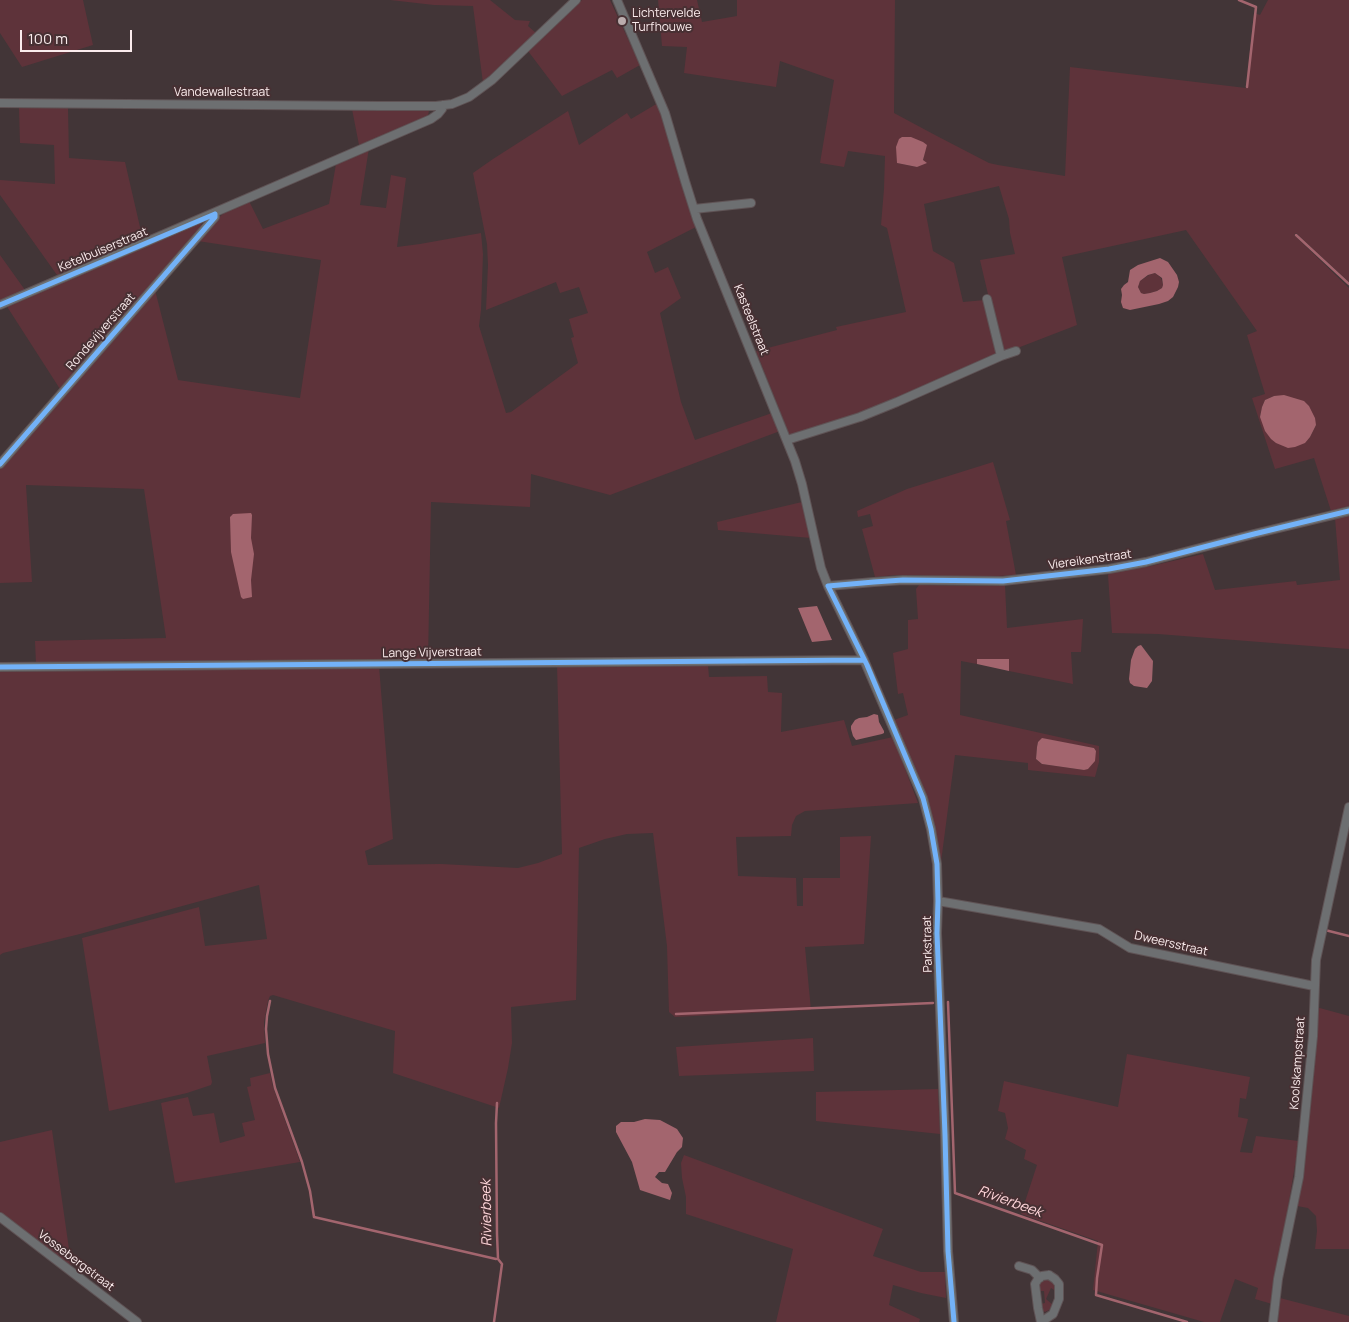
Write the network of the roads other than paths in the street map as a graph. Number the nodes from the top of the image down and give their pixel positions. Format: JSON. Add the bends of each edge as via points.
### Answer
{"nodes":[{"id":1,"x":576,"y":0,"type":"edge"},
{"id":2,"x":617,"y":0,"type":"edge"},
{"id":3,"x":0,"y":103,"type":"edge"},
{"id":4,"x":443,"y":105,"type":"junction"},
{"id":5,"x":751,"y":203,"type":"dead end"},
{"id":6,"x":694,"y":209,"type":"junction"},
{"id":7,"x":214,"y":214,"type":"junction"},
{"id":8,"x":987,"y":300,"type":"dead end"},
{"id":9,"x":0,"y":305,"type":"edge"},
{"id":10,"x":1016,"y":351,"type":"dead end"},
{"id":11,"x":1001,"y":356,"type":"junction"},
{"id":12,"x":787,"y":440,"type":"junction"},
{"id":13,"x":0,"y":464,"type":"edge"},
{"id":14,"x":1349,"y":511,"type":"edge"},
{"id":15,"x":828,"y":586,"type":"junction"},
{"id":16,"x":864,"y":660,"type":"junction"},
{"id":17,"x":0,"y":667,"type":"edge"},
{"id":18,"x":1349,"y":807,"type":"edge"},
{"id":19,"x":938,"y":901,"type":"junction"},
{"id":20,"x":1314,"y":986,"type":"junction"},
{"id":21,"x":0,"y":1217,"type":"edge"},
{"id":22,"x":1019,"y":1266,"type":"dead end"},
{"id":23,"x":1040,"y":1278,"type":"junction"},
{"id":24,"x":137,"y":1322,"type":"edge"},
{"id":25,"x":954,"y":1322,"type":"edge"},
{"id":26,"x":1041,"y":1322,"type":"edge"},
{"id":27,"x":1273,"y":1322,"type":"edge"}],
"edges":[{"from":1,"to":4,"type":"street","name":"Ketelbuiserstraat","via":[[492,80],[469,97]]},
{"from":2,"to":6,"type":"street","name":"Kasteelstraat","via":[[665,113]]},
{"from":3,"to":4,"type":"street","name":"Vandewallestraat"},
{"from":4,"to":7,"type":"street","name":"Ketelbuiserstraat","via":[[431,119]]},
{"from":5,"to":6,"type":"street"},
{"from":6,"to":12,"type":"street","name":"Kasteelstraat"},
{"from":7,"to":9,"type":"street","name":"Ketelbuiserstraat"},
{"from":7,"to":13,"type":"street","name":"Rondevijverstraat","via":[[215,217]]},
{"from":8,"to":11,"type":"street"},
{"from":10,"to":11,"type":"street"},
{"from":11,"to":12,"type":"street","via":[[860,417]]},
{"from":12,"to":15,"type":"street","name":"Kasteelstraat","via":[[802,484]]},
{"from":14,"to":15,"type":"street","name":"Viereikenstraat","via":[[1109,569],[1003,581],[903,580]]},
{"from":15,"to":16,"type":"street","name":"Parkstraat"},
{"from":16,"to":17,"type":"street","name":"Lange Vijverstraat"},
{"from":16,"to":19,"type":"street","name":"Parkstraat","via":[[923,798],[935,856]]},
{"from":18,"to":20,"type":"street","name":"Koolskampstraat","via":[[1316,960]]},
{"from":19,"to":20,"type":"street","name":"Dweersstraat","via":[[1099,929],[1130,948]]},
{"from":19,"to":25,"type":"street","name":"Parkstraat","via":[[948,1251]]},
{"from":20,"to":27,"type":"street","name":"Koolskampstraat","via":[[1313,1036],[1299,1177],[1278,1279]]},
{"from":21,"to":24,"type":"street","name":"Vossebergstraat"},
{"from":22,"to":23,"type":"street","via":[[1032,1270]]},
{"from":23,"to":26,"type":"street","via":[[1035,1284]]},
{"from":23,"to":26,"type":"street","via":[[1048,1275],[1055,1279],[1060,1292],[1052,1314]]}]}
